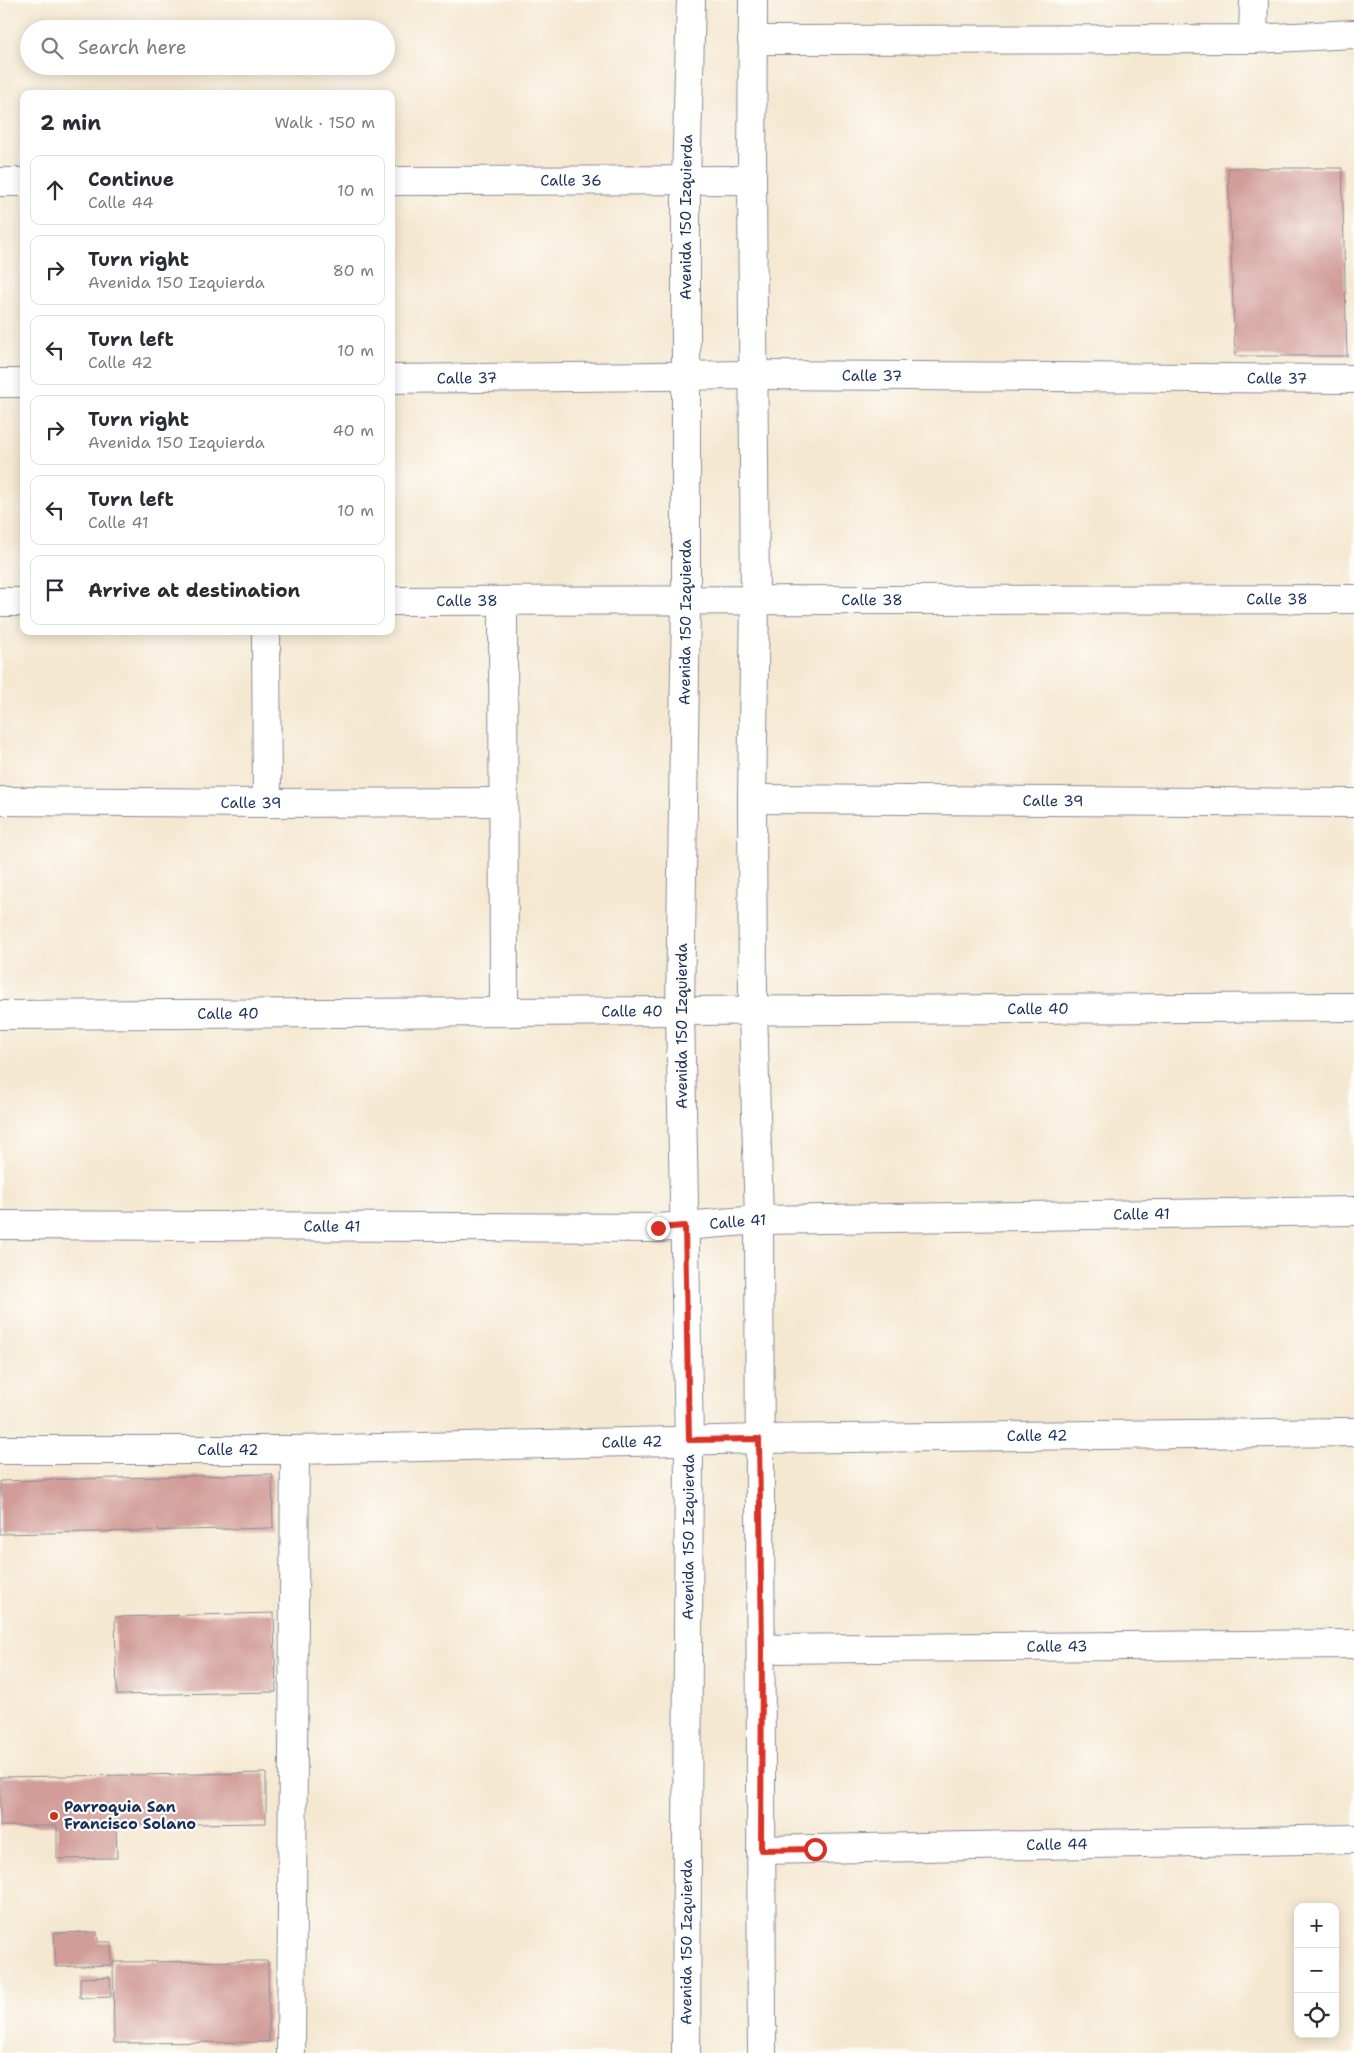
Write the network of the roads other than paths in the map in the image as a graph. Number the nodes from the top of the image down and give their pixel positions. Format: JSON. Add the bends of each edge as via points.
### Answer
{"nodes":[{"id":1,"x":691,"y":0,"type":"edge"},
{"id":2,"x":752,"y":0,"type":"edge"},
{"id":3,"x":1254,"y":0,"type":"edge"},
{"id":4,"x":1354,"y":34,"type":"edge"},
{"id":5,"x":1253,"y":39,"type":"junction"},
{"id":6,"x":752,"y":40,"type":"junction"},
{"id":7,"x":395,"y":180,"type":"edge"},
{"id":8,"x":686,"y":180,"type":"junction"},
{"id":9,"x":752,"y":180,"type":"junction"},
{"id":10,"x":0,"y":182,"type":"edge"},
{"id":11,"x":20,"y":182,"type":"edge"},
{"id":12,"x":752,"y":376,"type":"junction"},
{"id":13,"x":685,"y":377,"type":"junction"},
{"id":14,"x":395,"y":379,"type":"edge"},
{"id":15,"x":1354,"y":379,"type":"edge"},
{"id":16,"x":0,"y":383,"type":"edge"},
{"id":17,"x":20,"y":383,"type":"edge"},
{"id":18,"x":1354,"y":599,"type":"edge"},
{"id":19,"x":755,"y":600,"type":"junction"},
{"id":20,"x":395,"y":601,"type":"edge"},
{"id":21,"x":503,"y":601,"type":"junction"},
{"id":22,"x":686,"y":601,"type":"junction"},
{"id":23,"x":0,"y":602,"type":"edge"},
{"id":24,"x":20,"y":602,"type":"edge"},
{"id":25,"x":266,"y":635,"type":"edge"},
{"id":26,"x":752,"y":799,"type":"junction"},
{"id":27,"x":0,"y":800,"type":"edge"},
{"id":28,"x":503,"y":802,"type":"junction"},
{"id":29,"x":267,"y":803,"type":"junction"},
{"id":30,"x":1354,"y":803,"type":"edge"},
{"id":31,"x":1354,"y":1007,"type":"edge"},
{"id":32,"x":753,"y":1010,"type":"junction"},
{"id":33,"x":504,"y":1011,"type":"junction"},
{"id":34,"x":680,"y":1011,"type":"junction"},
{"id":35,"x":0,"y":1015,"type":"edge"},
{"id":36,"x":1354,"y":1211,"type":"edge"},
{"id":37,"x":759,"y":1220,"type":"junction"},
{"id":38,"x":0,"y":1225,"type":"edge"},
{"id":39,"x":685,"y":1226,"type":"junction"},
{"id":40,"x":1354,"y":1432,"type":"edge"},
{"id":41,"x":759,"y":1439,"type":"junction"},
{"id":42,"x":689,"y":1440,"type":"junction"},
{"id":43,"x":0,"y":1450,"type":"edge"},
{"id":44,"x":295,"y":1450,"type":"junction"},
{"id":45,"x":1354,"y":1644,"type":"edge"},
{"id":46,"x":762,"y":1649,"type":"junction"},
{"id":47,"x":1354,"y":1839,"type":"edge"},
{"id":48,"x":761,"y":1850,"type":"junction"},
{"id":49,"x":291,"y":2053,"type":"edge"},
{"id":50,"x":686,"y":2053,"type":"edge"},
{"id":51,"x":762,"y":2053,"type":"edge"}],
"edges":[{"from":1,"to":8,"type":"street","name":"Avenida 150 Izquierda"},
{"from":2,"to":6,"type":"street"},
{"from":3,"to":5,"type":"street"},
{"from":4,"to":5,"type":"street"},
{"from":5,"to":6,"type":"street"},
{"from":6,"to":9,"type":"street"},
{"from":7,"to":8,"type":"street","name":"Calle 36"},
{"from":8,"to":9,"type":"street","name":"Calle 36"},
{"from":8,"to":13,"type":"street","name":"Avenida 150 Izquierda"},
{"from":9,"to":12,"type":"street"},
{"from":10,"to":11,"type":"street"},
{"from":12,"to":13,"type":"street","name":"Calle 37"},
{"from":12,"to":15,"type":"street","name":"Calle 37"},
{"from":12,"to":19,"type":"street"},
{"from":13,"to":14,"type":"street","name":"Calle 37"},
{"from":13,"to":22,"type":"street","name":"Avenida 150 Izquierda"},
{"from":16,"to":17,"type":"street"},
{"from":18,"to":19,"type":"street","name":"Calle 38"},
{"from":19,"to":22,"type":"street","name":"Calle 38"},
{"from":19,"to":26,"type":"street"},
{"from":20,"to":21,"type":"street","name":"Calle 38"},
{"from":21,"to":22,"type":"street","name":"Calle 38"},
{"from":21,"to":28,"type":"street"},
{"from":22,"to":34,"type":"street","name":"Avenida 150 Izquierda"},
{"from":23,"to":24,"type":"street"},
{"from":25,"to":29,"type":"street"},
{"from":26,"to":30,"type":"street","name":"Calle 39"},
{"from":26,"to":32,"type":"street"},
{"from":27,"to":29,"type":"street","name":"Calle 39"},
{"from":28,"to":29,"type":"street","name":"Calle 39"},
{"from":28,"to":33,"type":"street"},
{"from":31,"to":32,"type":"street","name":"Calle 40"},
{"from":32,"to":34,"type":"street","name":"Calle 40"},
{"from":32,"to":37,"type":"street"},
{"from":33,"to":34,"type":"street","name":"Calle 40"},
{"from":33,"to":35,"type":"street","name":"Calle 40"},
{"from":34,"to":39,"type":"street","name":"Avenida 150 Izquierda"},
{"from":36,"to":37,"type":"street","name":"Calle 41"},
{"from":37,"to":39,"type":"street","name":"Calle 41"},
{"from":37,"to":41,"type":"street"},
{"from":38,"to":39,"type":"street","name":"Calle 41"},
{"from":39,"to":42,"type":"street","name":"Avenida 150 Izquierda"},
{"from":40,"to":41,"type":"street","name":"Calle 42"},
{"from":41,"to":42,"type":"street","name":"Calle 42"},
{"from":41,"to":46,"type":"street"},
{"from":42,"to":44,"type":"street","name":"Calle 42"},
{"from":42,"to":50,"type":"street","name":"Avenida 150 Izquierda"},
{"from":43,"to":44,"type":"street","name":"Calle 42"},
{"from":44,"to":49,"type":"street"},
{"from":45,"to":46,"type":"street","name":"Calle 43"},
{"from":46,"to":48,"type":"street"},
{"from":47,"to":48,"type":"street","name":"Calle 44"},
{"from":48,"to":51,"type":"street"}]}
